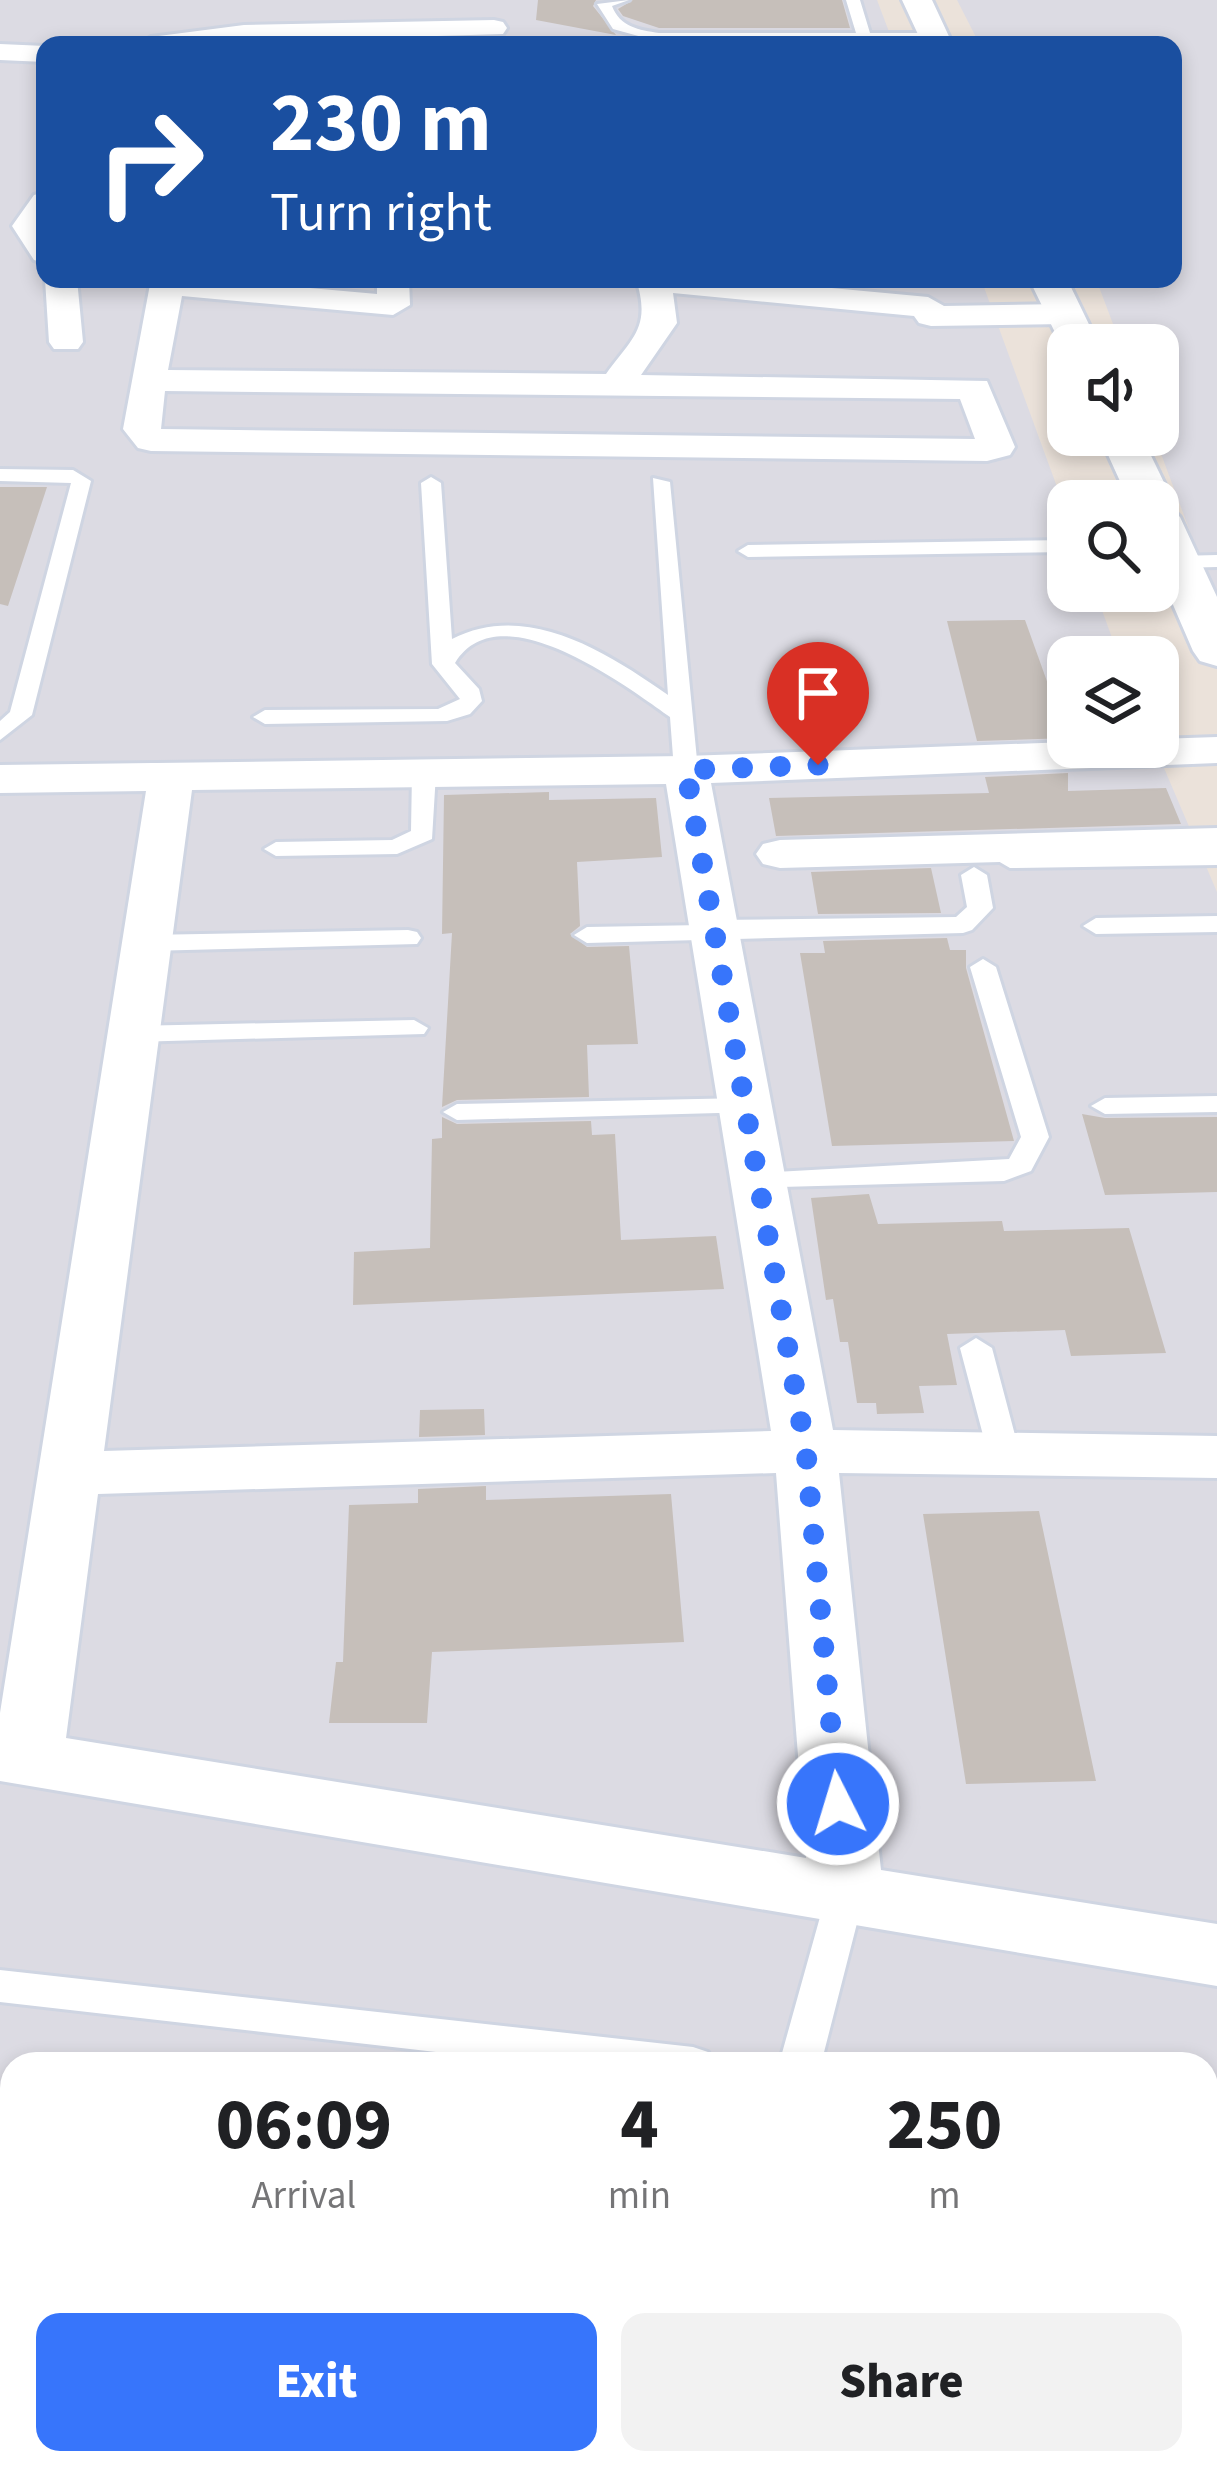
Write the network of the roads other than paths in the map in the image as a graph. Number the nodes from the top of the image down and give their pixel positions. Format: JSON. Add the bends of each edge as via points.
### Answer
{"nodes":[{"id":1,"x":622,"y":0,"type":"edge"},
{"id":2,"x":853,"y":0,"type":"edge"},
{"id":3,"x":917,"y":0,"type":"edge"},
{"id":4,"x":494,"y":28,"type":"dead end"},
{"id":5,"x":210,"y":36,"type":"edge"},
{"id":6,"x":642,"y":36,"type":"edge"},
{"id":7,"x":864,"y":36,"type":"edge"},
{"id":8,"x":935,"y":36,"type":"edge"},
{"id":9,"x":0,"y":52,"type":"edge"},
{"id":10,"x":36,"y":54,"type":"edge"},
{"id":11,"x":62,"y":288,"type":"edge"},
{"id":12,"x":166,"y":288,"type":"edge"},
{"id":13,"x":303,"y":288,"type":"edge"},
{"id":14,"x":655,"y":288,"type":"edge"},
{"id":15,"x":768,"y":288,"type":"edge"},
{"id":16,"x":393,"y":292,"type":"edge"},
{"id":17,"x":927,"y":299,"type":"edge"},
{"id":18,"x":1061,"y":307,"type":"edge"},
{"id":19,"x":66,"y":342,"type":"dead end"},
{"id":20,"x":150,"y":365,"type":"junction"},
{"id":21,"x":376,"y":382,"type":"junction"},
{"id":22,"x":614,"y":388,"type":"junction"},
{"id":23,"x":974,"y":389,"type":"junction"},
{"id":24,"x":0,"y":475,"type":"edge"},
{"id":25,"x":660,"y":482,"type":"dead end"},
{"id":26,"x":431,"y":483,"type":"dead end"},
{"id":27,"x":1047,"y":546,"type":"edge"},
{"id":28,"x":748,"y":551,"type":"dead end"},
{"id":29,"x":1184,"y":558,"type":"edge"},
{"id":30,"x":1217,"y":651,"type":"edge"},
{"id":31,"x":443,"y":664,"type":"junction"},
{"id":32,"x":265,"y":717,"type":"dead end"},
{"id":33,"x":0,"y":733,"type":"edge"},
{"id":34,"x":683,"y":742,"type":"junction"},
{"id":35,"x":1217,"y":750,"type":"edge"},
{"id":36,"x":424,"y":773,"type":"junction"},
{"id":37,"x":171,"y":776,"type":"junction"},
{"id":38,"x":0,"y":778,"type":"edge"},
{"id":39,"x":1217,"y":842,"type":"edge"},
{"id":40,"x":276,"y":849,"type":"dead end"},
{"id":41,"x":780,"y":854,"type":"dead end"},
{"id":42,"x":1217,"y":858,"type":"edge"},
{"id":43,"x":1010,"y":862,"type":"dead end"},
{"id":44,"x":974,"y":875,"type":"dead end"},
{"id":45,"x":1217,"y":924,"type":"edge"},
{"id":46,"x":1096,"y":926,"type":"dead end"},
{"id":47,"x":714,"y":930,"type":"junction"},
{"id":48,"x":587,"y":935,"type":"dead end"},
{"id":49,"x":408,"y":938,"type":"dead end"},
{"id":50,"x":147,"y":943,"type":"junction"},
{"id":51,"x":983,"y":967,"type":"dead end"},
{"id":52,"x":413,"y":1028,"type":"dead end"},
{"id":53,"x":133,"y":1034,"type":"junction"},
{"id":54,"x":1217,"y":1104,"type":"edge"},
{"id":55,"x":745,"y":1106,"type":"junction"},
{"id":56,"x":1105,"y":1106,"type":"dead end"},
{"id":57,"x":457,"y":1112,"type":"dead end"},
{"id":58,"x":758,"y":1182,"type":"junction"},
{"id":59,"x":976,"y":1348,"type":"dead end"},
{"id":60,"x":806,"y":1451,"type":"junction"},
{"id":61,"x":1004,"y":1454,"type":"junction"},
{"id":62,"x":1217,"y":1457,"type":"edge"},
{"id":63,"x":69,"y":1473,"type":"junction"},
{"id":64,"x":14,"y":1756,"type":"edge"},
{"id":65,"x":846,"y":1892,"type":"junction"},
{"id":66,"x":1217,"y":1955,"type":"edge"},
{"id":67,"x":0,"y":1985,"type":"edge"},
{"id":68,"x":588,"y":2052,"type":"edge"},
{"id":69,"x":803,"y":2052,"type":"edge"}],
"edges":[{"from":1,"to":6,"type":"lane","via":[[604,4],[608,20]]},
{"from":2,"to":7,"type":"lane"},
{"from":3,"to":8,"type":"street"},
{"from":4,"to":5,"type":"street"},
{"from":9,"to":10,"type":"street"},
{"from":11,"to":19,"type":"street"},
{"from":12,"to":20,"type":"street"},
{"from":13,"to":16,"type":"street"},
{"from":14,"to":22,"type":"street","via":[[660,323]]},
{"from":15,"to":17,"type":"street"},
{"from":16,"to":21,"type":"street","via":[[413,340]]},
{"from":17,"to":18,"type":"street"},
{"from":17,"to":23,"type":"street"},
{"from":20,"to":21,"type":"street"},
{"from":20,"to":23,"type":"street","via":[[141,429],[165,442],[992,450]]},
{"from":21,"to":22,"type":"street"},
{"from":22,"to":23,"type":"street"},
{"from":24,"to":33,"type":"lane","via":[[81,481],[21,715]]},
{"from":25,"to":34,"type":"lane"},
{"from":26,"to":31,"type":"lane"},
{"from":27,"to":28,"type":"lane"},
{"from":29,"to":30,"type":"street"},
{"from":31,"to":32,"type":"lane","via":[[471,694],[462,710]]},
{"from":31,"to":34,"type":"lane","via":[[470,638],[554,637],[580,646]]},
{"from":34,"to":35,"type":"street"},
{"from":34,"to":36,"type":"street"},
{"from":34,"to":47,"type":"street"},
{"from":36,"to":37,"type":"street"},
{"from":36,"to":40,"type":"lane","via":[[423,834],[410,842]]},
{"from":37,"to":38,"type":"street"},
{"from":37,"to":50,"type":"street"},
{"from":39,"to":41,"type":"street"},
{"from":42,"to":43,"type":"lane"},
{"from":44,"to":47,"type":"lane","via":[[980,908],[963,925]]},
{"from":45,"to":46,"type":"lane"},
{"from":47,"to":48,"type":"lane"},
{"from":47,"to":55,"type":"street"},
{"from":49,"to":50,"type":"lane"},
{"from":50,"to":53,"type":"street"},
{"from":51,"to":58,"type":"lane","via":[[1035,1137],[1022,1165]]},
{"from":52,"to":53,"type":"lane"},
{"from":53,"to":63,"type":"street"},
{"from":54,"to":56,"type":"lane"},
{"from":55,"to":57,"type":"lane"},
{"from":55,"to":58,"type":"street"},
{"from":58,"to":60,"type":"street"},
{"from":59,"to":61,"type":"lane"},
{"from":60,"to":61,"type":"street"},
{"from":60,"to":63,"type":"street"},
{"from":60,"to":65,"type":"street"},
{"from":61,"to":62,"type":"street"},
{"from":63,"to":64,"type":"street"},
{"from":64,"to":65,"type":"street"},
{"from":65,"to":66,"type":"street"},
{"from":65,"to":69,"type":"lane"},
{"from":67,"to":68,"type":"lane"}]}
